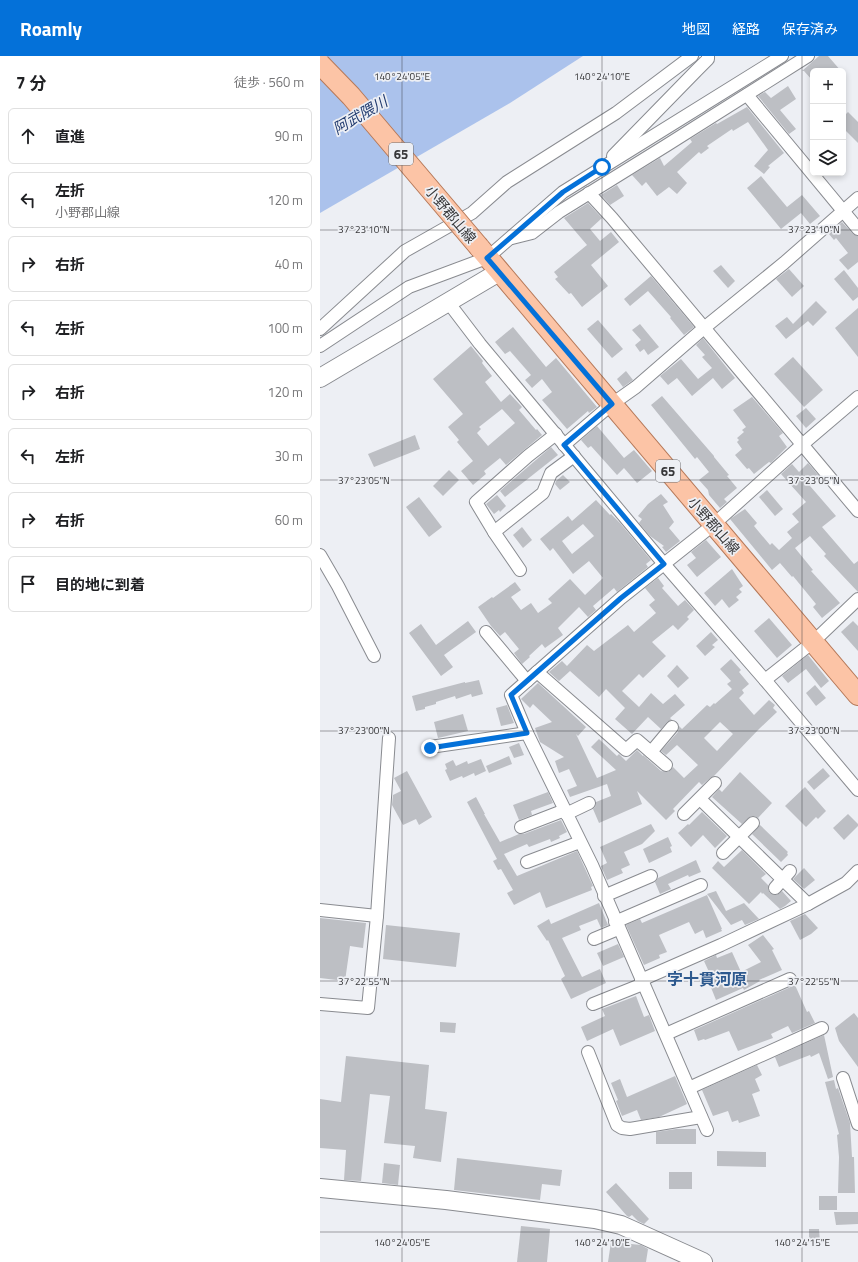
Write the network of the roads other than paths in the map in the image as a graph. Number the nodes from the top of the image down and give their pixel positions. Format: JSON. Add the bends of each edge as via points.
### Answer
{"nodes":[{"id":1,"x":692,"y":56,"type":"edge"},
{"id":2,"x":708,"y":56,"type":"edge"},
{"id":3,"x":782,"y":56,"type":"edge"},
{"id":4,"x":808,"y":56,"type":"edge"},
{"id":5,"x":320,"y":64,"type":"edge"},
{"id":6,"x":747,"y":95,"type":"junction"},
{"id":7,"x":602,"y":167,"type":"junction"},
{"id":8,"x":589,"y":193,"type":"junction"},
{"id":9,"x":858,"y":198,"type":"edge"},
{"id":10,"x":843,"y":211,"type":"junction"},
{"id":11,"x":858,"y":229,"type":"edge"},
{"id":12,"x":508,"y":238,"type":"junction"},
{"id":13,"x":488,"y":259,"type":"junction"},
{"id":14,"x":448,"y":302,"type":"junction"},
{"id":15,"x":704,"y":328,"type":"junction"},
{"id":16,"x":320,"y":329,"type":"edge"},
{"id":17,"x":320,"y":346,"type":"edge"},
{"id":18,"x":320,"y":378,"type":"edge"},
{"id":19,"x":858,"y":397,"type":"edge"},
{"id":20,"x":612,"y":404,"type":"junction"},
{"id":21,"x":556,"y":434,"type":"junction"},
{"id":22,"x":803,"y":444,"type":"junction"},
{"id":23,"x":564,"y":445,"type":"junction"},
{"id":24,"x":574,"y":456,"type":"junction"},
{"id":25,"x":858,"y":511,"type":"edge"},
{"id":26,"x":713,"y":525,"type":"junction"},
{"id":27,"x":494,"y":532,"type":"junction"},
{"id":28,"x":320,"y":555,"type":"edge"},
{"id":29,"x":664,"y":564,"type":"junction"},
{"id":30,"x":520,"y":570,"type":"dead end"},
{"id":31,"x":858,"y":599,"type":"edge"},
{"id":32,"x":486,"y":632,"type":"dead end"},
{"id":33,"x":813,"y":642,"type":"junction"},
{"id":34,"x":374,"y":656,"type":"dead end"},
{"id":35,"x":537,"y":672,"type":"junction"},
{"id":36,"x":765,"y":680,"type":"junction"},
{"id":37,"x":527,"y":681,"type":"junction"},
{"id":38,"x":858,"y":695,"type":"edge"},
{"id":39,"x":672,"y":727,"type":"dead end"},
{"id":40,"x":527,"y":733,"type":"junction"},
{"id":41,"x":390,"y":738,"type":"dead end"},
{"id":42,"x":430,"y":748,"type":"dead end"},
{"id":43,"x":651,"y":752,"type":"junction"},
{"id":44,"x":666,"y":765,"type":"dead end"},
{"id":45,"x":715,"y":783,"type":"dead end"},
{"id":46,"x":858,"y":790,"type":"edge"},
{"id":47,"x":700,"y":799,"type":"junction"},
{"id":48,"x":589,"y":803,"type":"dead end"},
{"id":49,"x":565,"y":812,"type":"junction"},
{"id":50,"x":684,"y":814,"type":"dead end"},
{"id":51,"x":753,"y":823,"type":"dead end"},
{"id":52,"x":521,"y":827,"type":"dead end"},
{"id":53,"x":739,"y":836,"type":"junction"},
{"id":54,"x":580,"y":842,"type":"junction"},
{"id":55,"x":723,"y":853,"type":"dead end"},
{"id":56,"x":527,"y":862,"type":"dead end"},
{"id":57,"x":858,"y":871,"type":"edge"},
{"id":58,"x":787,"y":875,"type":"junction"},
{"id":59,"x":651,"y":876,"type":"dead end"},
{"id":60,"x":701,"y":885,"type":"dead end"},
{"id":61,"x":775,"y":888,"type":"dead end"},
{"id":62,"x":604,"y":896,"type":"junction"},
{"id":63,"x":808,"y":904,"type":"junction"},
{"id":64,"x":320,"y":910,"type":"edge"},
{"id":65,"x":377,"y":916,"type":"junction"},
{"id":66,"x":617,"y":925,"type":"junction"},
{"id":67,"x":594,"y":939,"type":"dead end"},
{"id":68,"x":790,"y":979,"type":"dead end"},
{"id":69,"x":642,"y":982,"type":"junction"},
{"id":70,"x":320,"y":1004,"type":"edge"},
{"id":71,"x":593,"y":1004,"type":"dead end"},
{"id":72,"x":822,"y":1028,"type":"dead end"},
{"id":73,"x":666,"y":1034,"type":"junction"},
{"id":74,"x":588,"y":1052,"type":"dead end"},
{"id":75,"x":843,"y":1078,"type":"dead end"},
{"id":76,"x":689,"y":1088,"type":"junction"},
{"id":77,"x":701,"y":1117,"type":"junction"},
{"id":78,"x":858,"y":1124,"type":"edge"},
{"id":79,"x":707,"y":1130,"type":"dead end"},
{"id":80,"x":320,"y":1188,"type":"edge"},
{"id":81,"x":702,"y":1262,"type":"edge"}],
"edges":[{"from":1,"to":16,"type":"street","via":[[616,113],[507,182],[472,213],[405,251]]},
{"from":2,"to":7,"type":"street","via":[[708,59]]},
{"from":3,"to":7,"type":"street"},
{"from":4,"to":6,"type":"street"},
{"from":5,"to":13,"type":"main road","name":"小野郡山線","number":"65","bridge":true,"via":[[352,96]]},
{"from":6,"to":8,"type":"street"},
{"from":6,"to":10,"type":"street"},
{"from":7,"to":12,"type":"street","via":[[563,192]]},
{"from":8,"to":12,"type":"street","via":[[532,233]]},
{"from":8,"to":15,"type":"street"},
{"from":9,"to":10,"type":"street"},
{"from":10,"to":11,"type":"street"},
{"from":10,"to":15,"type":"street"},
{"from":12,"to":13,"type":"street"},
{"from":13,"to":14,"type":"street"},
{"from":13,"to":17,"type":"street","via":[[409,287]]},
{"from":13,"to":20,"type":"main road","name":"小野郡山線","number":"65"},
{"from":14,"to":18,"type":"street"},
{"from":14,"to":21,"type":"street"},
{"from":15,"to":20,"type":"street","via":[[636,387]]},
{"from":15,"to":22,"type":"street"},
{"from":19,"to":22,"type":"street"},
{"from":20,"to":23,"type":"street"},
{"from":20,"to":26,"type":"main road","name":"小野郡山線","number":"65"},
{"from":21,"to":23,"type":"street"},
{"from":21,"to":27,"type":"street","via":[[476,502]]},
{"from":22,"to":25,"type":"street"},
{"from":22,"to":26,"type":"street"},
{"from":23,"to":24,"type":"street"},
{"from":24,"to":27,"type":"street","via":[[551,473],[543,493]]},
{"from":24,"to":29,"type":"street"},
{"from":26,"to":29,"type":"street"},
{"from":26,"to":33,"type":"main road","name":"小野郡山線","number":"65"},
{"from":27,"to":30,"type":"street"},
{"from":28,"to":34,"type":"street"},
{"from":29,"to":35,"type":"street"},
{"from":29,"to":36,"type":"street"},
{"from":31,"to":33,"type":"street"},
{"from":32,"to":37,"type":"street"},
{"from":33,"to":36,"type":"street"},
{"from":33,"to":38,"type":"main road","name":"小野郡山線","number":"65"},
{"from":35,"to":37,"type":"street"},
{"from":35,"to":43,"type":"street","via":[[626,750],[638,740]]},
{"from":36,"to":46,"type":"street"},
{"from":37,"to":40,"type":"street","via":[[511,695]]},
{"from":39,"to":43,"type":"street"},
{"from":40,"to":42,"type":"street"},
{"from":40,"to":49,"type":"street"},
{"from":41,"to":65,"type":"street"},
{"from":43,"to":44,"type":"street"},
{"from":45,"to":47,"type":"street"},
{"from":47,"to":50,"type":"street"},
{"from":47,"to":53,"type":"street"},
{"from":48,"to":49,"type":"street"},
{"from":49,"to":52,"type":"street"},
{"from":49,"to":54,"type":"street"},
{"from":51,"to":53,"type":"street"},
{"from":53,"to":55,"type":"street"},
{"from":53,"to":58,"type":"street"},
{"from":54,"to":56,"type":"street"},
{"from":54,"to":62,"type":"street"},
{"from":57,"to":63,"type":"street","via":[[846,883]]},
{"from":58,"to":61,"type":"street"},
{"from":58,"to":63,"type":"street"},
{"from":59,"to":62,"type":"street"},
{"from":60,"to":66,"type":"street"},
{"from":62,"to":66,"type":"street"},
{"from":63,"to":69,"type":"street"},
{"from":64,"to":65,"type":"street"},
{"from":65,"to":70,"type":"street","via":[[368,1008]]},
{"from":66,"to":67,"type":"street"},
{"from":66,"to":69,"type":"street"},
{"from":68,"to":73,"type":"street"},
{"from":69,"to":71,"type":"street"},
{"from":69,"to":73,"type":"street"},
{"from":72,"to":76,"type":"street"},
{"from":73,"to":76,"type":"street"},
{"from":74,"to":77,"type":"street","via":[[618,1125],[622,1128],[630,1129]]},
{"from":75,"to":78,"type":"street"},
{"from":76,"to":77,"type":"street"},
{"from":77,"to":79,"type":"street"},
{"from":80,"to":81,"type":"street","via":[[446,1200],[595,1219],[621,1225]]}]}
